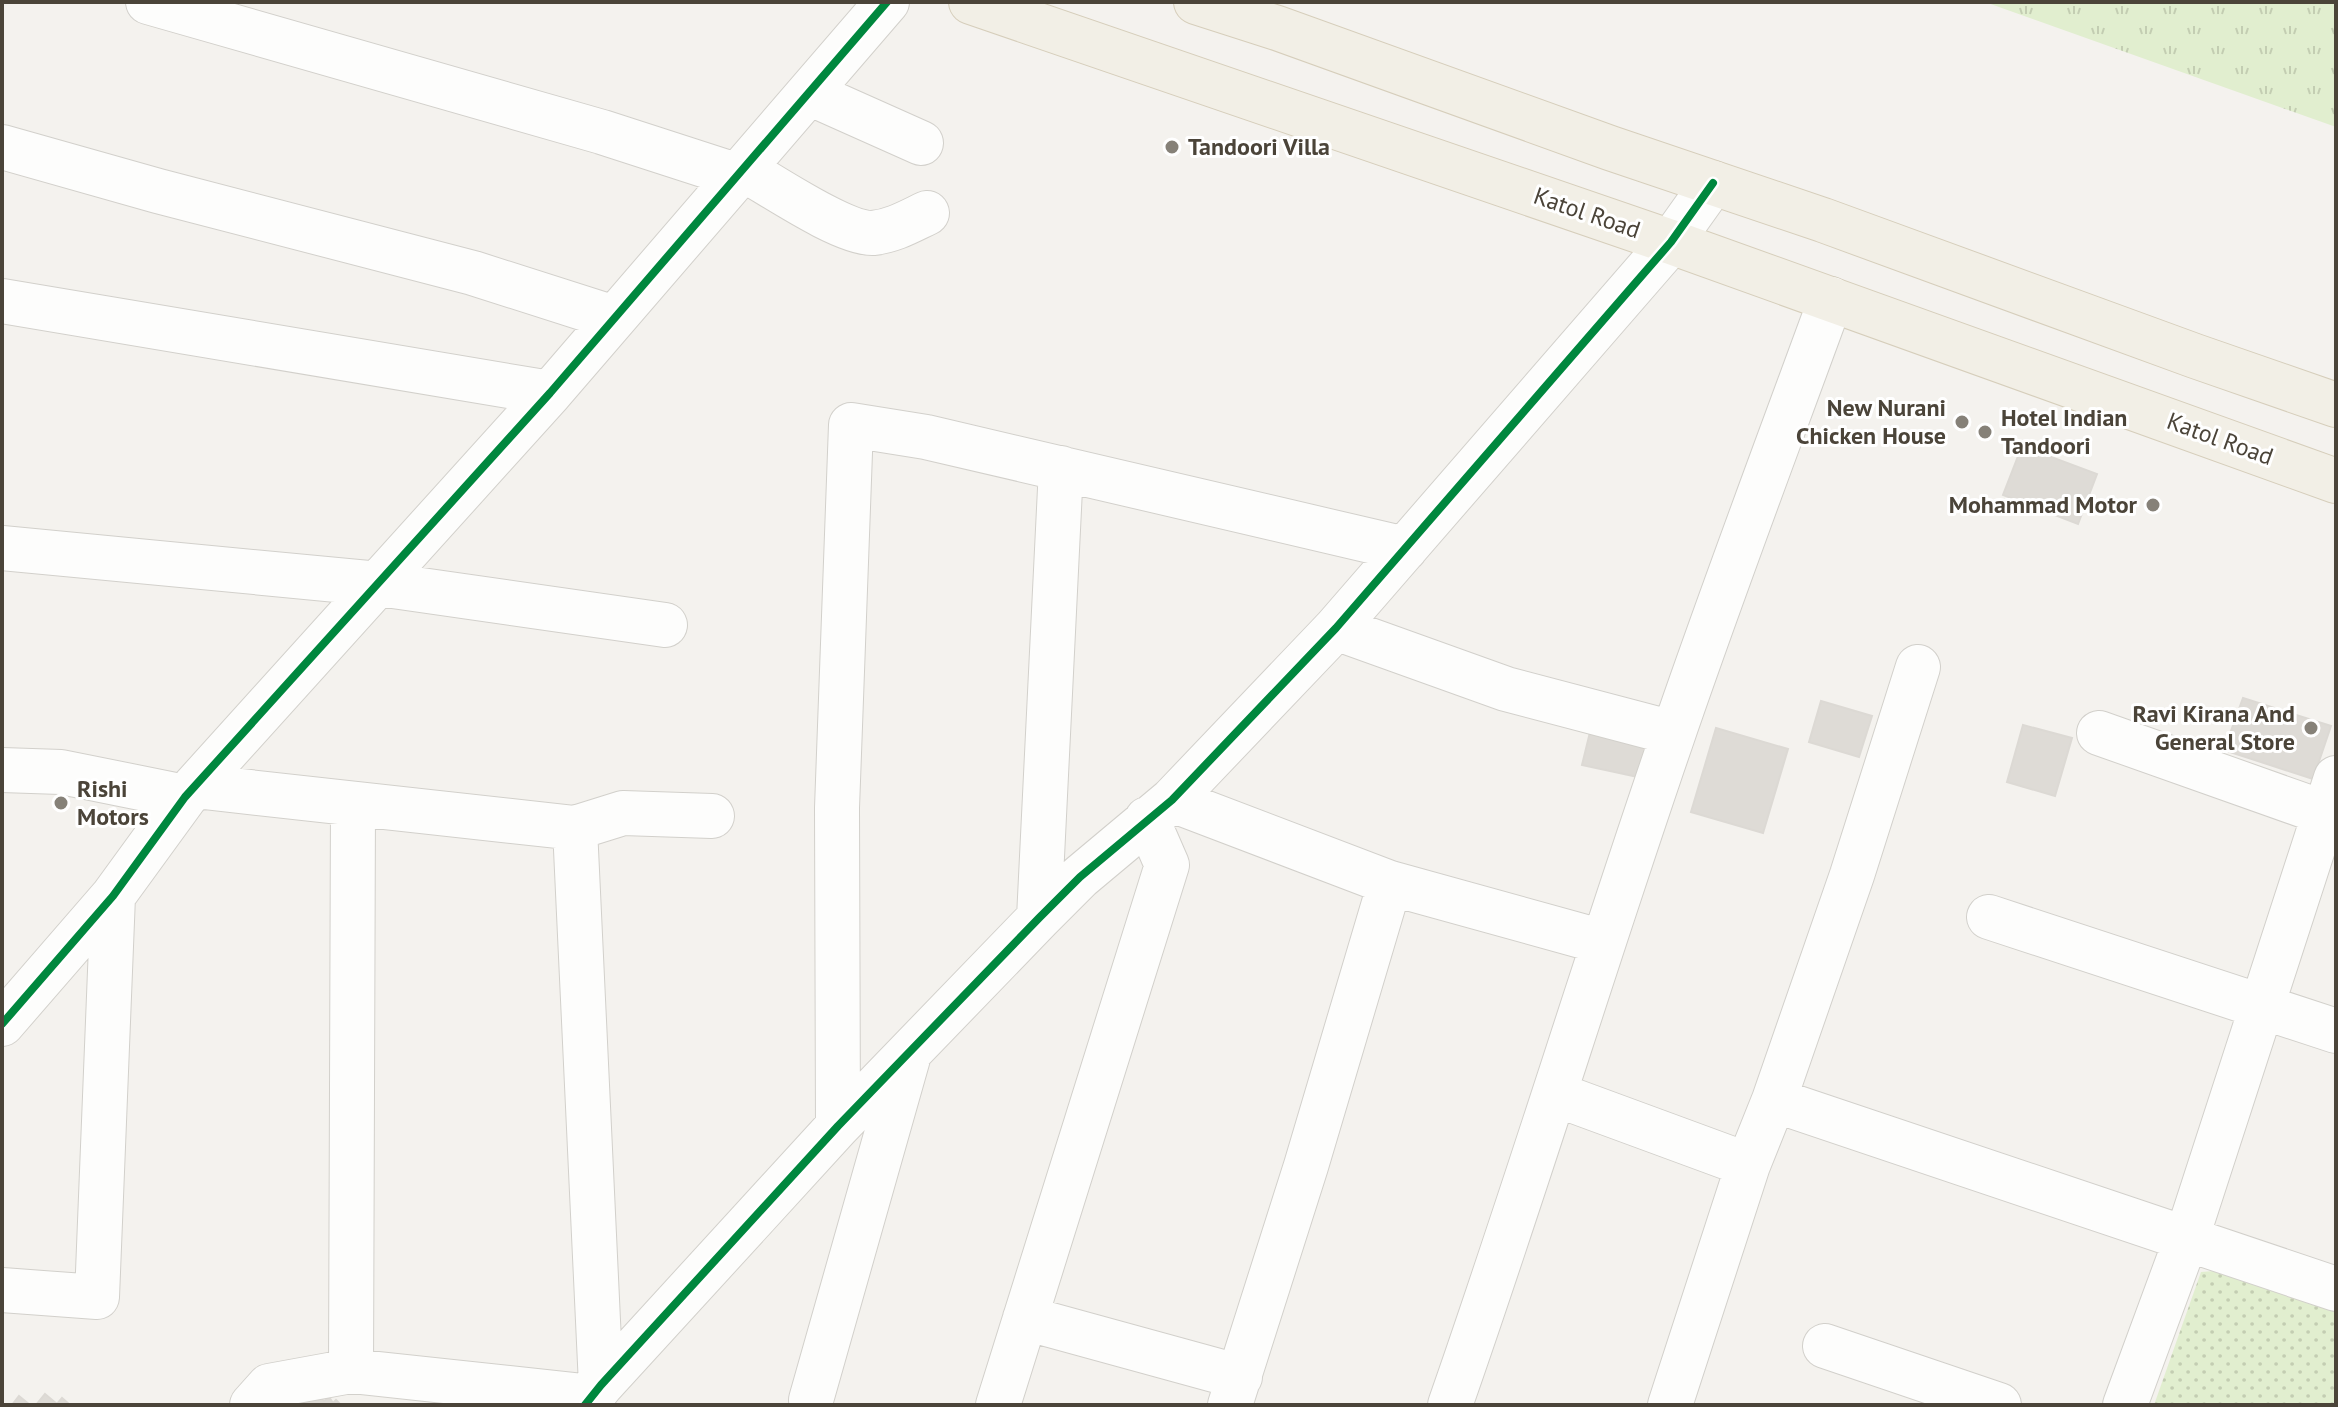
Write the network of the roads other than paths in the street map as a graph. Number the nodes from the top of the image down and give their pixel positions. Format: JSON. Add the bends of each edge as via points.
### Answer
{"nodes":[{"id":1,"x":148,"y":2,"type":"edge"},
{"id":2,"x":887,"y":2,"type":"edge"},
{"id":3,"x":971,"y":2,"type":"edge"},
{"id":4,"x":1196,"y":2,"type":"edge"},
{"id":5,"x":814,"y":95,"type":"junction"},
{"id":6,"x":921,"y":143,"type":"dead end"},
{"id":7,"x":2,"y":147,"type":"edge"},
{"id":8,"x":745,"y":174,"type":"junction"},
{"id":9,"x":1713,"y":183,"type":"junction"},
{"id":10,"x":927,"y":213,"type":"dead end"},
{"id":11,"x":1671,"y":242,"type":"junction"},
{"id":12,"x":1831,"y":299,"type":"junction"},
{"id":13,"x":2,"y":301,"type":"edge"},
{"id":14,"x":614,"y":318,"type":"junction"},
{"id":15,"x":550,"y":393,"type":"junction"},
{"id":16,"x":2336,"y":405,"type":"edge"},
{"id":17,"x":1061,"y":468,"type":"junction"},
{"id":18,"x":2336,"y":481,"type":"edge"},
{"id":19,"x":2,"y":548,"type":"edge"},
{"id":20,"x":1405,"y":549,"type":"junction"},
{"id":21,"x":379,"y":584,"type":"junction"},
{"id":22,"x":665,"y":625,"type":"dead end"},
{"id":23,"x":1336,"y":628,"type":"junction"},
{"id":24,"x":1918,"y":667,"type":"dead end"},
{"id":25,"x":1673,"y":733,"type":"junction"},
{"id":26,"x":2099,"y":733,"type":"dead end"},
{"id":27,"x":2,"y":770,"type":"edge"},
{"id":28,"x":190,"y":792,"type":"junction"},
{"id":29,"x":2332,"y":803,"type":"edge"},
{"id":30,"x":353,"y":805,"type":"junction"},
{"id":31,"x":1159,"y":810,"type":"junction"},
{"id":32,"x":712,"y":816,"type":"dead end"},
{"id":33,"x":575,"y":828,"type":"junction"},
{"id":34,"x":1390,"y":883,"type":"junction"},
{"id":35,"x":113,"y":896,"type":"junction"},
{"id":36,"x":1989,"y":917,"type":"dead end"},
{"id":37,"x":1039,"y":918,"type":"junction"},
{"id":38,"x":1603,"y":942,"type":"junction"},
{"id":39,"x":2263,"y":1008,"type":"junction"},
{"id":40,"x":2,"y":1024,"type":"edge"},
{"id":41,"x":2336,"y":1031,"type":"edge"},
{"id":42,"x":910,"y":1052,"type":"junction"},
{"id":43,"x":1555,"y":1094,"type":"junction"},
{"id":44,"x":1774,"y":1100,"type":"junction"},
{"id":45,"x":838,"y":1126,"type":"junction"},
{"id":46,"x":1748,"y":1165,"type":"junction"},
{"id":47,"x":2187,"y":1237,"type":"junction"},
{"id":48,"x":2336,"y":1289,"type":"edge"},
{"id":49,"x":2,"y":1290,"type":"edge"},
{"id":50,"x":1025,"y":1318,"type":"junction"},
{"id":51,"x":1825,"y":1346,"type":"dead end"},
{"id":52,"x":351,"y":1371,"type":"junction"},
{"id":53,"x":1235,"y":1391,"type":"edge"},
{"id":54,"x":593,"y":1396,"type":"edge"},
{"id":55,"x":811,"y":1400,"type":"dead end"},
{"id":56,"x":252,"y":1405,"type":"edge"},
{"id":57,"x":998,"y":1405,"type":"edge"},
{"id":58,"x":1450,"y":1405,"type":"edge"},
{"id":59,"x":1670,"y":1405,"type":"edge"},
{"id":60,"x":1999,"y":1405,"type":"edge"},
{"id":61,"x":2125,"y":1405,"type":"edge"}],
"edges":[{"from":1,"to":8,"type":"street"},
{"from":2,"to":5,"type":"street"},
{"from":3,"to":11,"type":"main road","name":"Katol Road"},
{"from":4,"to":9,"type":"main road"},
{"from":5,"to":6,"type":"street"},
{"from":5,"to":8,"type":"street"},
{"from":7,"to":14,"type":"street","via":[[473,273]]},
{"from":8,"to":10,"type":"street","via":[[845,228],[872,233]]},
{"from":8,"to":14,"type":"street"},
{"from":9,"to":11,"type":"street"},
{"from":9,"to":16,"type":"main road"},
{"from":11,"to":12,"type":"main road","name":"Katol Road"},
{"from":11,"to":20,"type":"street"},
{"from":12,"to":18,"type":"main road","name":"Katol Road"},
{"from":12,"to":25,"type":"street"},
{"from":13,"to":15,"type":"street"},
{"from":14,"to":15,"type":"street"},
{"from":15,"to":21,"type":"street"},
{"from":17,"to":20,"type":"street"},
{"from":17,"to":37,"type":"street"},
{"from":17,"to":45,"type":"street","via":[[851,425],[837,808]]},
{"from":19,"to":21,"type":"street"},
{"from":20,"to":23,"type":"street"},
{"from":21,"to":22,"type":"street"},
{"from":21,"to":28,"type":"street"},
{"from":23,"to":25,"type":"street","via":[[1506,689]]},
{"from":23,"to":31,"type":"street"},
{"from":24,"to":44,"type":"street"},
{"from":25,"to":38,"type":"street"},
{"from":26,"to":29,"type":"street"},
{"from":27,"to":28,"type":"street","via":[[61,772]]},
{"from":28,"to":30,"type":"street"},
{"from":28,"to":35,"type":"street"},
{"from":29,"to":39,"type":"street"},
{"from":30,"to":33,"type":"street"},
{"from":30,"to":52,"type":"street"},
{"from":31,"to":34,"type":"street"},
{"from":31,"to":37,"type":"street"},
{"from":31,"to":50,"type":"street","via":[[1167,865]]},
{"from":32,"to":33,"type":"street","via":[[623,813]]},
{"from":33,"to":54,"type":"street"},
{"from":34,"to":38,"type":"street"},
{"from":34,"to":53,"type":"street"},
{"from":35,"to":40,"type":"street"},
{"from":35,"to":49,"type":"street","via":[[97,1297]]},
{"from":36,"to":39,"type":"street"},
{"from":37,"to":42,"type":"street"},
{"from":38,"to":43,"type":"street"},
{"from":39,"to":41,"type":"street"},
{"from":39,"to":47,"type":"street"},
{"from":42,"to":45,"type":"street"},
{"from":42,"to":55,"type":"street"},
{"from":43,"to":46,"type":"street"},
{"from":43,"to":58,"type":"street"},
{"from":44,"to":46,"type":"street"},
{"from":44,"to":47,"type":"street"},
{"from":45,"to":54,"type":"street"},
{"from":46,"to":59,"type":"street"},
{"from":47,"to":48,"type":"street"},
{"from":47,"to":61,"type":"street"},
{"from":50,"to":53,"type":"street"},
{"from":50,"to":57,"type":"street"},
{"from":51,"to":60,"type":"street"},
{"from":52,"to":54,"type":"street"},
{"from":52,"to":56,"type":"street","via":[[269,1386]]}]}
